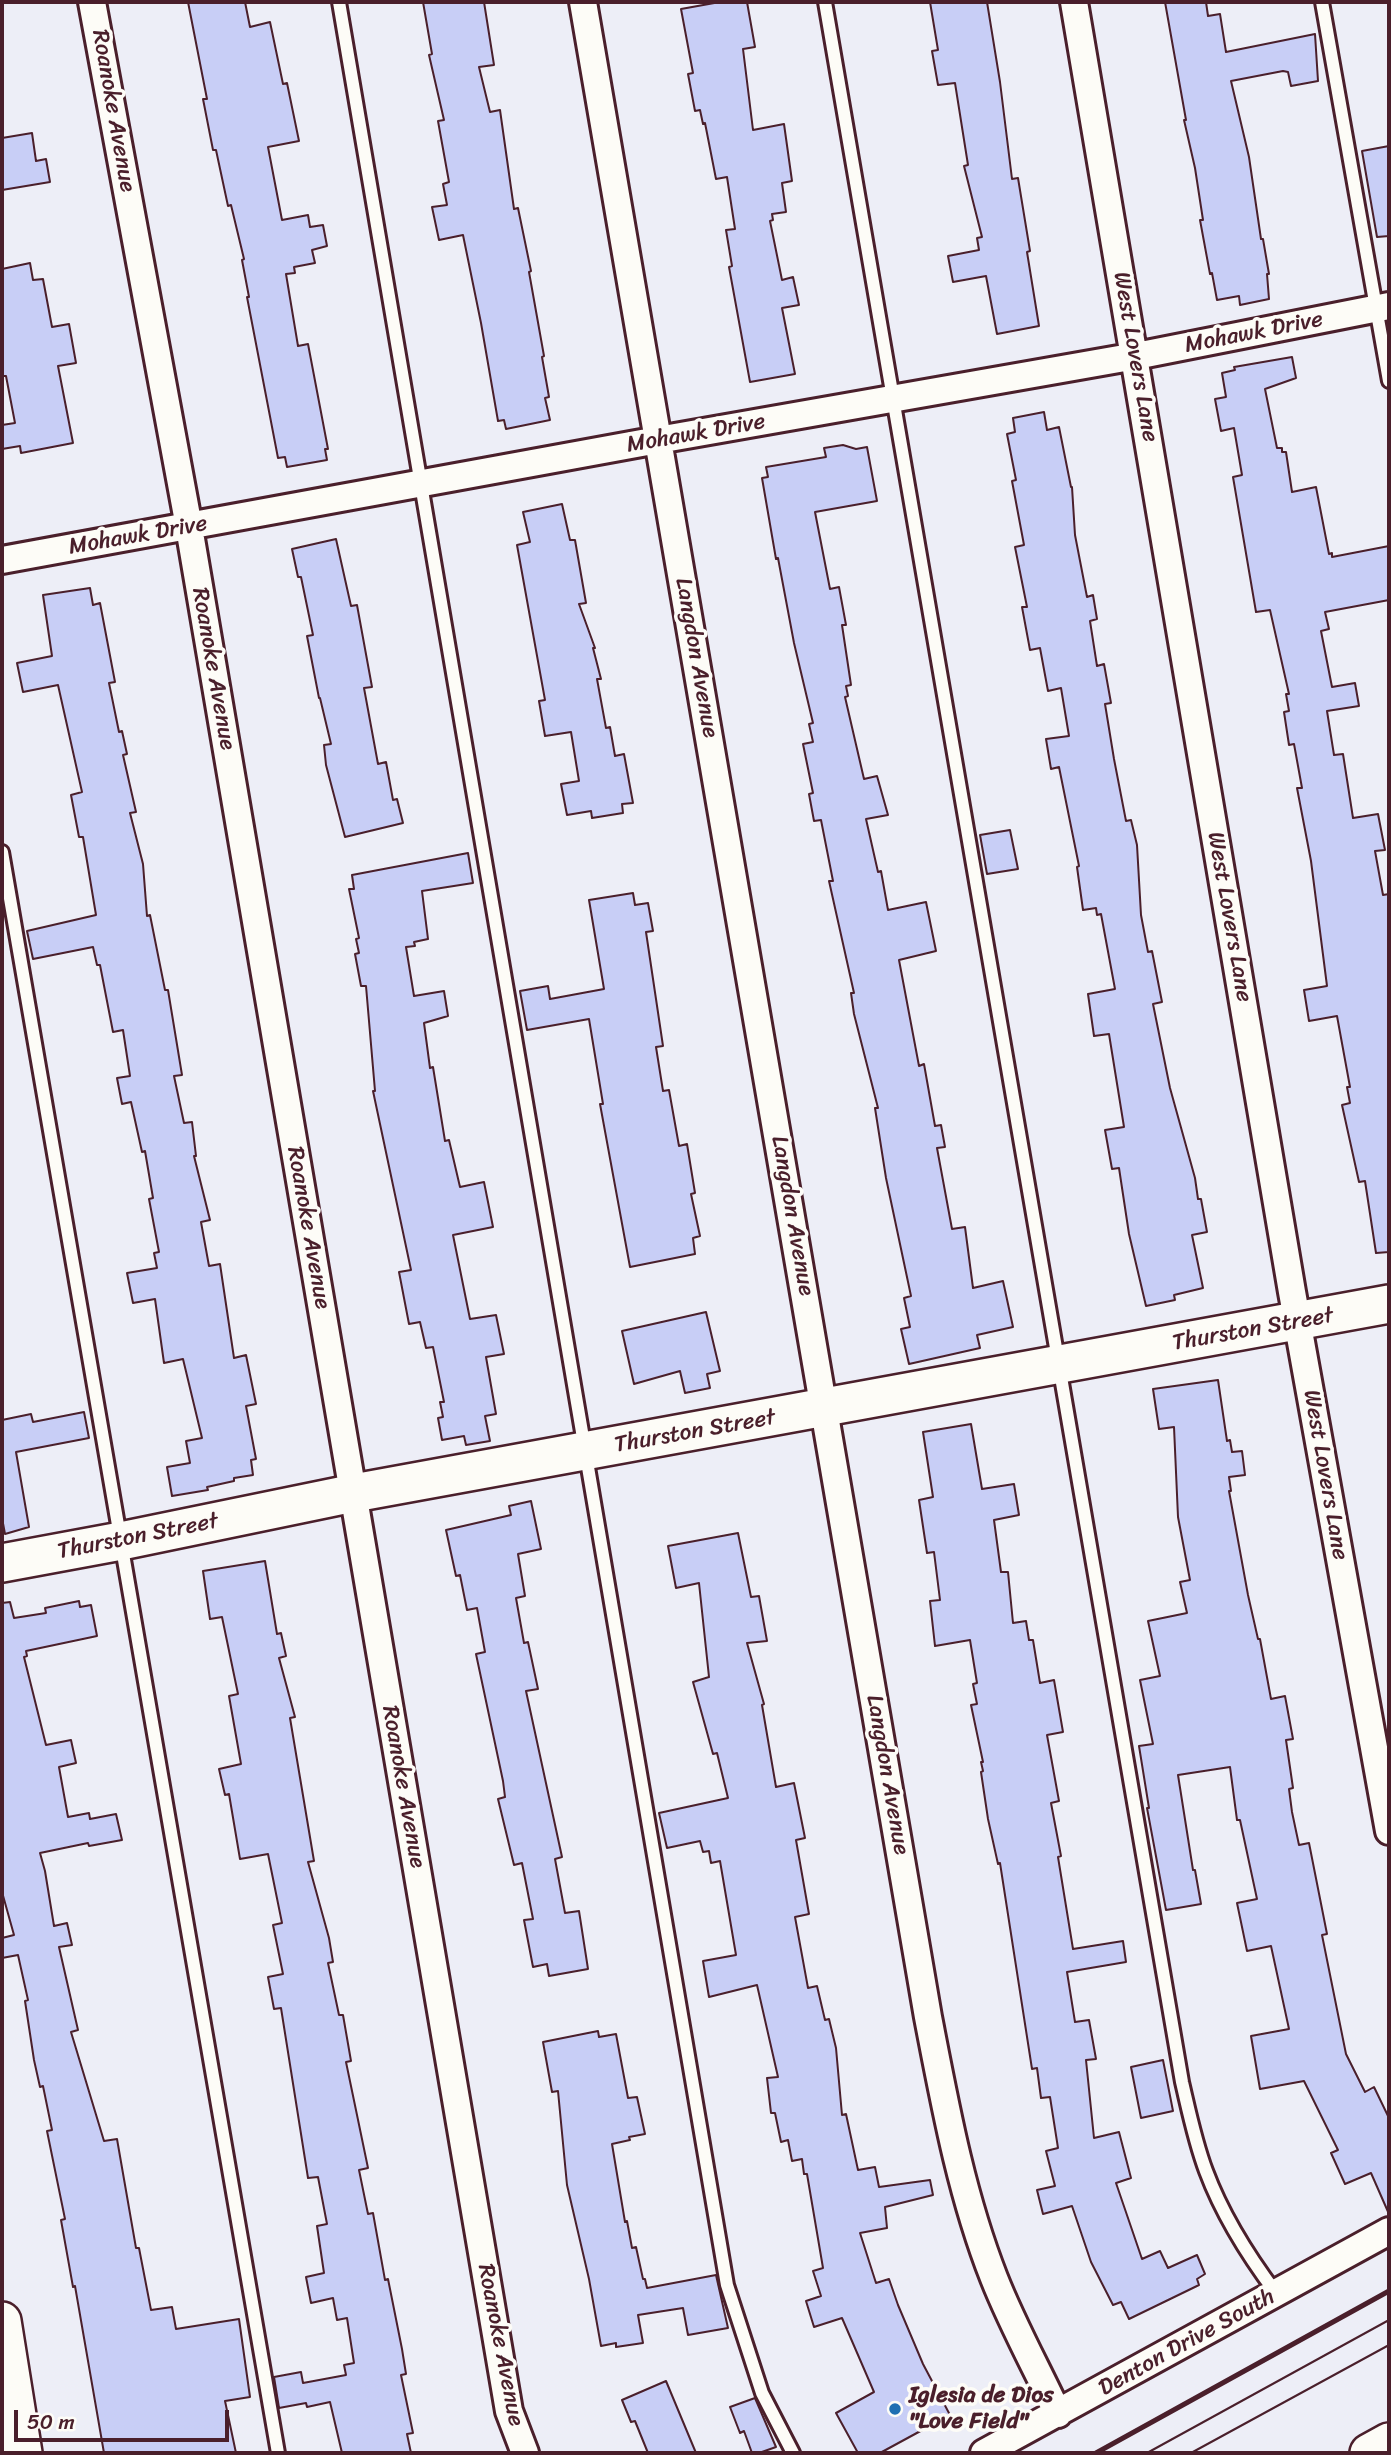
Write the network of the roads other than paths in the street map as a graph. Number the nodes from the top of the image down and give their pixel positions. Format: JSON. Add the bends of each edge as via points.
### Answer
{"nodes":[{"id":1,"x":92,"y":2,"type":"edge"},
{"id":2,"x":339,"y":2,"type":"edge"},
{"id":3,"x":583,"y":2,"type":"edge"},
{"id":4,"x":825,"y":2,"type":"edge"},
{"id":5,"x":1074,"y":2,"type":"edge"},
{"id":6,"x":1322,"y":2,"type":"edge"},
{"id":7,"x":1383,"y":308,"type":"edge"},
{"id":8,"x":1136,"y":356,"type":"junction"},
{"id":9,"x":1389,"y":381,"type":"edge"},
{"id":10,"x":893,"y":399,"type":"junction"},
{"id":11,"x":658,"y":440,"type":"junction"},
{"id":12,"x":422,"y":483,"type":"junction"},
{"id":13,"x":189,"y":527,"type":"junction"},
{"id":14,"x":2,"y":560,"type":"edge"},
{"id":15,"x":2,"y":852,"type":"edge"},
{"id":16,"x":1389,"y":1304,"type":"edge"},
{"id":17,"x":1297,"y":1321,"type":"junction"},
{"id":18,"x":1059,"y":1365,"type":"junction"},
{"id":19,"x":825,"y":1408,"type":"junction"},
{"id":20,"x":586,"y":1452,"type":"junction"},
{"id":21,"x":354,"y":1493,"type":"junction"},
{"id":22,"x":121,"y":1541,"type":"junction"},
{"id":23,"x":2,"y":1563,"type":"edge"},
{"id":24,"x":1389,"y":1830,"type":"edge"},
{"id":25,"x":1389,"y":2231,"type":"edge"},
{"id":26,"x":1276,"y":2293,"type":"junction"},
{"id":27,"x":2,"y":2321,"type":"edge"},
{"id":28,"x":1058,"y":2414,"type":"junction"},
{"id":29,"x":1389,"y":2442,"type":"edge"},
{"id":30,"x":23,"y":2453,"type":"edge"},
{"id":31,"x":278,"y":2453,"type":"edge"},
{"id":32,"x":524,"y":2453,"type":"edge"},
{"id":33,"x":793,"y":2453,"type":"edge"},
{"id":34,"x":984,"y":2453,"type":"edge"},
{"id":35,"x":1369,"y":2453,"type":"edge"}],
"edges":[{"from":1,"to":13,"type":"street","name":"Roanoke Avenue"},
{"from":2,"to":12,"type":"lane"},
{"from":3,"to":11,"type":"street","name":"Langdon Avenue"},
{"from":4,"to":10,"type":"lane"},
{"from":5,"to":8,"type":"street","name":"West Lovers Lane"},
{"from":6,"to":7,"type":"lane"},
{"from":7,"to":8,"type":"street","name":"Mohawk Drive"},
{"from":7,"to":9,"type":"lane"},
{"from":8,"to":10,"type":"street","name":"Mohawk Drive"},
{"from":8,"to":17,"type":"street","name":"West Lovers Lane"},
{"from":10,"to":11,"type":"street","name":"Mohawk Drive"},
{"from":10,"to":18,"type":"lane"},
{"from":11,"to":12,"type":"street","name":"Mohawk Drive"},
{"from":11,"to":19,"type":"street","name":"Langdon Avenue"},
{"from":12,"to":13,"type":"street","name":"Mohawk Drive"},
{"from":12,"to":20,"type":"lane"},
{"from":13,"to":14,"type":"street","name":"Mohawk Drive"},
{"from":13,"to":21,"type":"street","name":"Roanoke Avenue"},
{"from":15,"to":22,"type":"lane"},
{"from":16,"to":17,"type":"street","name":"Thurston Street"},
{"from":17,"to":18,"type":"street","name":"Thurston Street"},
{"from":17,"to":24,"type":"street","name":"West Lovers Lane"},
{"from":18,"to":19,"type":"street","name":"Thurston Street"},
{"from":18,"to":26,"type":"lane","via":[[1192,2128],[1206,2173],[1224,2209]]},
{"from":19,"to":20,"type":"street","name":"Thurston Street"},
{"from":19,"to":28,"type":"street","name":"Langdon Avenue","via":[[951,2135],[994,2278]]},
{"from":20,"to":21,"type":"street","name":"Thurston Street"},
{"from":20,"to":33,"type":"lane","via":[[727,2285],[762,2393]]},
{"from":21,"to":22,"type":"street","name":"Thurston Street"},
{"from":21,"to":32,"type":"street","name":"Roanoke Avenue","via":[[509,2411]]},
{"from":22,"to":23,"type":"street","name":"Thurston Street"},
{"from":22,"to":31,"type":"lane"},
{"from":25,"to":26,"type":"street","name":"Denton Drive South"},
{"from":26,"to":28,"type":"street","name":"Denton Drive South"},
{"from":27,"to":30,"type":"street"},
{"from":28,"to":34,"type":"street","name":"Denton Drive South"},
{"from":29,"to":35,"type":"street"}]}
